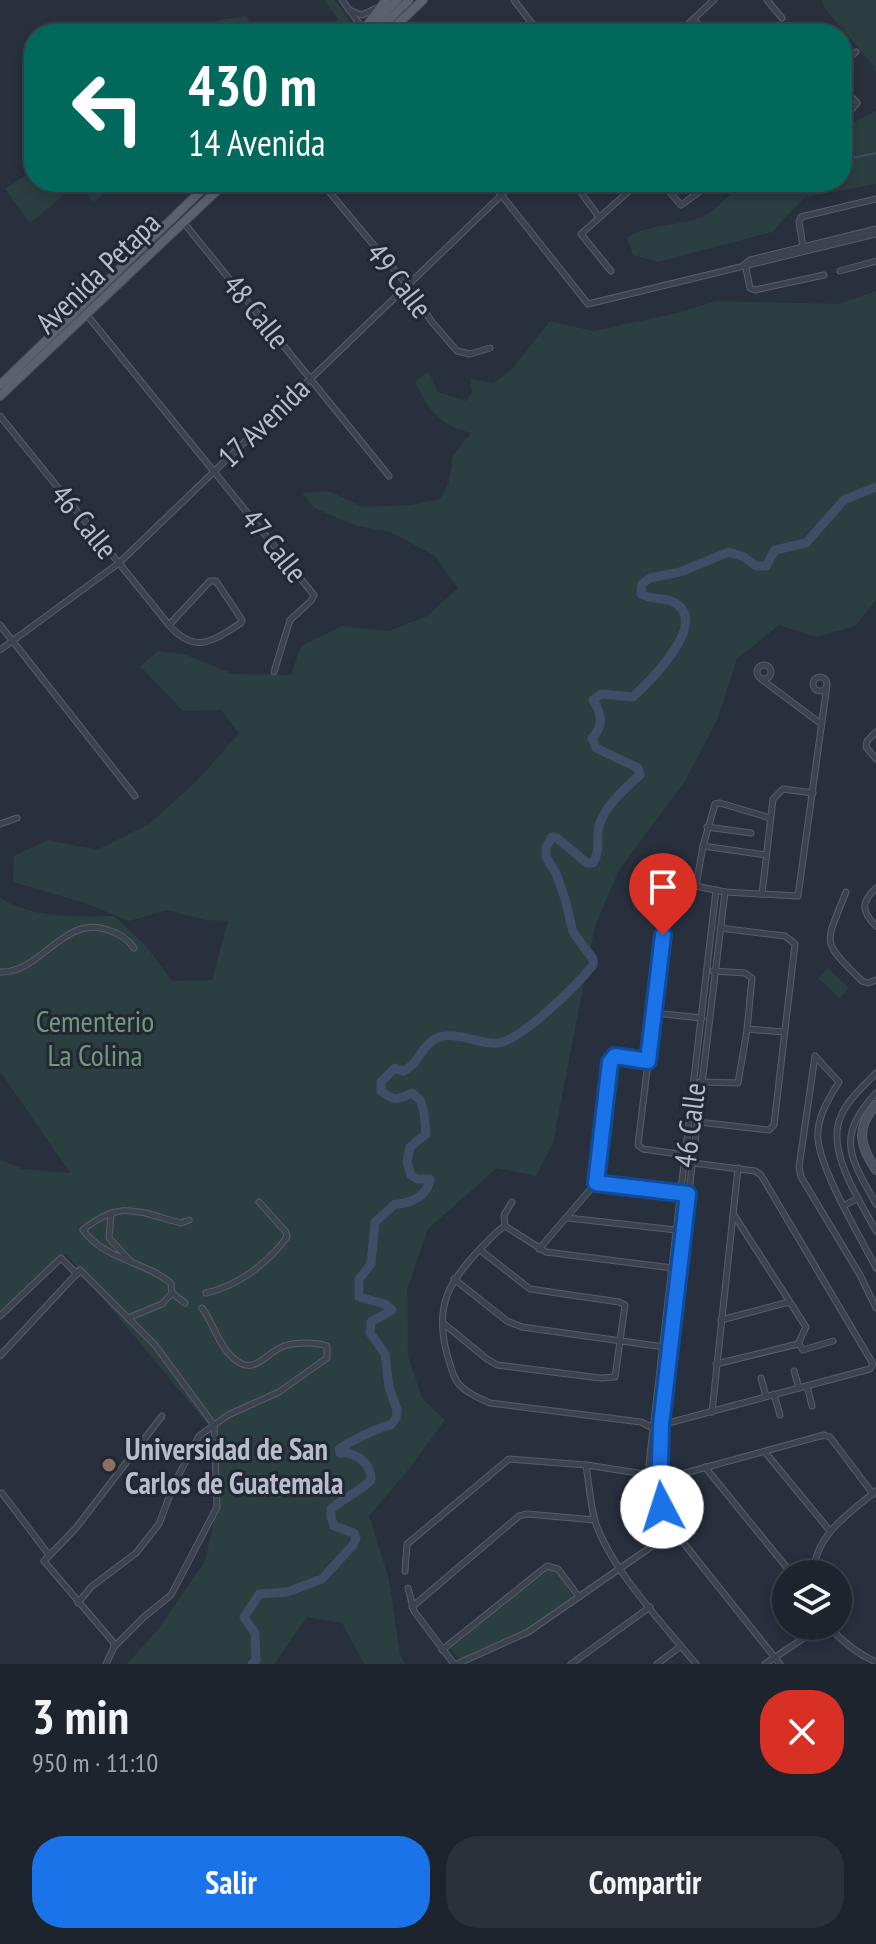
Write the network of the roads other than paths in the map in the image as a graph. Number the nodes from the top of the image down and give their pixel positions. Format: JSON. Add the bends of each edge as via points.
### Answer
{"nodes":[{"id":1,"x":342,"y":0,"type":"edge"},
{"id":2,"x":409,"y":0,"type":"edge"},
{"id":3,"x":416,"y":0,"type":"edge"},
{"id":4,"x":423,"y":0,"type":"edge"},
{"id":5,"x":514,"y":0,"type":"edge"},
{"id":6,"x":714,"y":0,"type":"edge"},
{"id":7,"x":767,"y":0,"type":"edge"},
{"id":8,"x":389,"y":1,"type":"edge"},
{"id":9,"x":349,"y":10,"type":"junction"},
{"id":10,"x":782,"y":18,"type":"dead end"},
{"id":11,"x":694,"y":19,"type":"junction"},
{"id":12,"x":358,"y":24,"type":"edge"},
{"id":13,"x":371,"y":24,"type":"edge"},
{"id":14,"x":371,"y":24,"type":"edge"},
{"id":15,"x":385,"y":24,"type":"edge"},
{"id":16,"x":393,"y":24,"type":"edge"},
{"id":17,"x":395,"y":24,"type":"edge"},
{"id":18,"x":532,"y":24,"type":"edge"},
{"id":19,"x":688,"y":24,"type":"edge"},
{"id":20,"x":698,"y":24,"type":"edge"},
{"id":21,"x":856,"y":52,"type":"dead end"},
{"id":22,"x":852,"y":56,"type":"edge"},
{"id":23,"x":199,"y":192,"type":"edge"},
{"id":24,"x":216,"y":192,"type":"edge"},
{"id":25,"x":329,"y":192,"type":"edge"},
{"id":26,"x":499,"y":192,"type":"edge"},
{"id":27,"x":504,"y":192,"type":"edge"},
{"id":28,"x":580,"y":192,"type":"edge"},
{"id":29,"x":628,"y":192,"type":"edge"},
{"id":30,"x":670,"y":192,"type":"edge"},
{"id":31,"x":699,"y":192,"type":"edge"},
{"id":32,"x":501,"y":195,"type":"junction"},
{"id":33,"x":876,"y":199,"type":"edge"},
{"id":34,"x":177,"y":213,"type":"junction"},
{"id":35,"x":599,"y":217,"type":"junction"},
{"id":36,"x":184,"y":222,"type":"junction"},
{"id":37,"x":876,"y":232,"type":"edge"},
{"id":38,"x":804,"y":249,"type":"junction"},
{"id":39,"x":876,"y":261,"type":"edge"},
{"id":40,"x":745,"y":264,"type":"junction"},
{"id":41,"x":611,"y":271,"type":"dead end"},
{"id":42,"x":840,"y":271,"type":"dead end"},
{"id":43,"x":824,"y":275,"type":"dead end"},
{"id":44,"x":407,"y":285,"type":"junction"},
{"id":45,"x":87,"y":314,"type":"junction"},
{"id":46,"x":490,"y":348,"type":"dead end"},
{"id":47,"x":310,"y":377,"type":"junction"},
{"id":48,"x":0,"y":385,"type":"edge"},
{"id":49,"x":0,"y":396,"type":"edge"},
{"id":50,"x":0,"y":416,"type":"edge"},
{"id":51,"x":214,"y":469,"type":"junction"},
{"id":52,"x":389,"y":476,"type":"dead end"},
{"id":53,"x":119,"y":563,"type":"junction"},
{"id":54,"x":0,"y":625,"type":"edge"},
{"id":55,"x":169,"y":625,"type":"junction"},
{"id":56,"x":13,"y":640,"type":"junction"},
{"id":57,"x":0,"y":650,"type":"edge"},
{"id":58,"x":274,"y":672,"type":"dead end"},
{"id":59,"x":761,"y":679,"type":"dead end"},
{"id":60,"x":827,"y":685,"type":"dead end"},
{"id":61,"x":820,"y":723,"type":"junction"},
{"id":62,"x":876,"y":732,"type":"edge"},
{"id":63,"x":876,"y":759,"type":"edge"},
{"id":64,"x":813,"y":793,"type":"junction"},
{"id":65,"x":135,"y":796,"type":"dead end"},
{"id":66,"x":17,"y":818,"type":"dead end"},
{"id":67,"x":770,"y":818,"type":"junction"},
{"id":68,"x":0,"y":824,"type":"edge"},
{"id":69,"x":707,"y":827,"type":"junction"},
{"id":70,"x":751,"y":833,"type":"dead end"},
{"id":71,"x":703,"y":846,"type":"junction"},
{"id":72,"x":766,"y":855,"type":"junction"},
{"id":73,"x":696,"y":886,"type":"junction"},
{"id":74,"x":876,"y":888,"type":"edge"},
{"id":75,"x":716,"y":890,"type":"junction"},
{"id":76,"x":725,"y":892,"type":"junction"},
{"id":77,"x":846,"y":892,"type":"dead end"},
{"id":78,"x":762,"y":894,"type":"junction"},
{"id":79,"x":876,"y":926,"type":"edge"},
{"id":80,"x":720,"y":928,"type":"junction"},
{"id":81,"x":134,"y":948,"type":"dead end"},
{"id":82,"x":712,"y":971,"type":"junction"},
{"id":83,"x":0,"y":972,"type":"edge"},
{"id":84,"x":876,"y":980,"type":"edge"},
{"id":85,"x":654,"y":1013,"type":"junction"},
{"id":86,"x":702,"y":1018,"type":"junction"},
{"id":87,"x":747,"y":1029,"type":"junction"},
{"id":88,"x":784,"y":1032,"type":"junction"},
{"id":89,"x":648,"y":1061,"type":"junction"},
{"id":90,"x":876,"y":1073,"type":"edge"},
{"id":91,"x":698,"y":1082,"type":"junction"},
{"id":92,"x":876,"y":1093,"type":"edge"},
{"id":93,"x":874,"y":1107,"type":"edge"},
{"id":94,"x":698,"y":1122,"type":"junction"},
{"id":95,"x":685,"y":1155,"type":"junction"},
{"id":96,"x":692,"y":1163,"type":"junction"},
{"id":97,"x":738,"y":1168,"type":"junction"},
{"id":98,"x":876,"y":1170,"type":"edge"},
{"id":99,"x":596,"y":1183,"type":"junction"},
{"id":100,"x":685,"y":1194,"type":"junction"},
{"id":101,"x":858,"y":1198,"type":"junction"},
{"id":102,"x":259,"y":1202,"type":"dead end"},
{"id":103,"x":512,"y":1202,"type":"dead end"},
{"id":104,"x":876,"y":1204,"type":"edge"},
{"id":105,"x":845,"y":1205,"type":"junction"},
{"id":106,"x":111,"y":1212,"type":"junction"},
{"id":107,"x":733,"y":1214,"type":"junction"},
{"id":108,"x":568,"y":1218,"type":"junction"},
{"id":109,"x":189,"y":1220,"type":"dead end"},
{"id":110,"x":504,"y":1227,"type":"junction"},
{"id":111,"x":676,"y":1230,"type":"junction"},
{"id":112,"x":876,"y":1231,"type":"edge"},
{"id":113,"x":539,"y":1249,"type":"junction"},
{"id":114,"x":480,"y":1250,"type":"junction"},
{"id":115,"x":132,"y":1264,"type":"junction"},
{"id":116,"x":672,"y":1268,"type":"junction"},
{"id":117,"x":876,"y":1268,"type":"edge"},
{"id":118,"x":680,"y":1269,"type":"junction"},
{"id":119,"x":77,"y":1274,"type":"junction"},
{"id":120,"x":454,"y":1279,"type":"junction"},
{"id":121,"x":172,"y":1293,"type":"junction"},
{"id":122,"x":206,"y":1293,"type":"dead end"},
{"id":123,"x":789,"y":1302,"type":"junction"},
{"id":124,"x":185,"y":1303,"type":"dead end"},
{"id":125,"x":202,"y":1308,"type":"dead end"},
{"id":126,"x":876,"y":1308,"type":"edge"},
{"id":127,"x":0,"y":1316,"type":"edge"},
{"id":128,"x":128,"y":1318,"type":"junction"},
{"id":129,"x":721,"y":1320,"type":"junction"},
{"id":130,"x":443,"y":1323,"type":"junction"},
{"id":131,"x":621,"y":1341,"type":"junction"},
{"id":132,"x":833,"y":1341,"type":"dead end"},
{"id":133,"x":798,"y":1344,"type":"junction"},
{"id":134,"x":662,"y":1346,"type":"junction"},
{"id":135,"x":670,"y":1347,"type":"junction"},
{"id":136,"x":0,"y":1356,"type":"edge"},
{"id":137,"x":716,"y":1364,"type":"junction"},
{"id":138,"x":794,"y":1371,"type":"dead end"},
{"id":139,"x":761,"y":1378,"type":"dead end"},
{"id":140,"x":807,"y":1386,"type":"junction"},
{"id":141,"x":799,"y":1388,"type":"junction"},
{"id":142,"x":774,"y":1394,"type":"junction"},
{"id":143,"x":766,"y":1396,"type":"junction"},
{"id":144,"x":812,"y":1406,"type":"dead end"},
{"id":145,"x":712,"y":1412,"type":"junction"},
{"id":146,"x":780,"y":1415,"type":"dead end"},
{"id":147,"x":162,"y":1416,"type":"dead end"},
{"id":148,"x":654,"y":1416,"type":"junction"},
{"id":149,"x":641,"y":1422,"type":"junction"},
{"id":150,"x":214,"y":1425,"type":"junction"},
{"id":151,"x":661,"y":1425,"type":"junction"},
{"id":152,"x":653,"y":1428,"type":"junction"},
{"id":153,"x":765,"y":1452,"type":"junction"},
{"id":154,"x":586,"y":1465,"type":"junction"},
{"id":155,"x":705,"y":1467,"type":"junction"},
{"id":156,"x":651,"y":1475,"type":"junction"},
{"id":157,"x":656,"y":1482,"type":"junction"},
{"id":158,"x":874,"y":1492,"type":"edge"},
{"id":159,"x":2,"y":1493,"type":"dead end"},
{"id":160,"x":595,"y":1520,"type":"junction"},
{"id":161,"x":674,"y":1531,"type":"junction"},
{"id":162,"x":830,"y":1531,"type":"junction"},
{"id":163,"x":49,"y":1555,"type":"junction"},
{"id":164,"x":781,"y":1560,"type":"edge"},
{"id":165,"x":817,"y":1560,"type":"edge"},
{"id":166,"x":620,"y":1568,"type":"junction"},
{"id":167,"x":405,"y":1571,"type":"dead end"},
{"id":168,"x":408,"y":1588,"type":"dead end"},
{"id":169,"x":579,"y":1597,"type":"junction"},
{"id":170,"x":78,"y":1603,"type":"junction"},
{"id":171,"x":412,"y":1607,"type":"junction"},
{"id":172,"x":650,"y":1607,"type":"junction"},
{"id":173,"x":800,"y":1640,"type":"edge"},
{"id":174,"x":842,"y":1640,"type":"edge"},
{"id":175,"x":681,"y":1646,"type":"junction"},
{"id":176,"x":114,"y":1647,"type":"junction"},
{"id":177,"x":442,"y":1650,"type":"junction"},
{"id":178,"x":774,"y":1657,"type":"junction"},
{"id":179,"x":876,"y":1662,"type":"edge"},
{"id":180,"x":106,"y":1664,"type":"edge"},
{"id":181,"x":456,"y":1664,"type":"edge"},
{"id":182,"x":571,"y":1664,"type":"edge"},
{"id":183,"x":657,"y":1664,"type":"edge"},
{"id":184,"x":696,"y":1664,"type":"edge"},
{"id":185,"x":765,"y":1664,"type":"edge"},
{"id":186,"x":780,"y":1664,"type":"edge"}],
"edges":[{"from":1,"to":9,"type":"street"},
{"from":2,"to":15,"type":"main road"},
{"from":3,"to":16,"type":"main road"},
{"from":4,"to":17,"type":"main road"},
{"from":5,"to":18,"type":"street"},
{"from":6,"to":11,"type":"street"},
{"from":7,"to":10,"type":"street"},
{"from":8,"to":9,"type":"street","via":[[362,15]]},
{"from":8,"to":13,"type":"main road"},
{"from":8,"to":14,"type":"main road"},
{"from":9,"to":12,"type":"street"},
{"from":11,"to":19,"type":"street"},
{"from":11,"to":20,"type":"street"},
{"from":21,"to":22,"type":"street"},
{"from":23,"to":34,"type":"main road","name":"Avenida Petapa"},
{"from":24,"to":36,"type":"main road","name":"Avenida Petapa"},
{"from":25,"to":44,"type":"street","name":"49 Calle"},
{"from":26,"to":32,"type":"street"},
{"from":27,"to":32,"type":"street","name":"17 Avenida"},
{"from":28,"to":35,"type":"street"},
{"from":29,"to":35,"type":"street"},
{"from":30,"to":31,"type":"street","via":[[681,205]]},
{"from":32,"to":40,"type":"street","via":[[588,304]]},
{"from":32,"to":44,"type":"street","name":"17 Avenida"},
{"from":33,"to":38,"type":"street","via":[[801,217]]},
{"from":34,"to":36,"type":"main road"},
{"from":34,"to":48,"type":"main road","name":"Avenida Petapa"},
{"from":35,"to":41,"type":"street","via":[[581,234]]},
{"from":36,"to":45,"type":"main road","name":"Avenida Petapa"},
{"from":36,"to":47,"type":"street","name":"48 Calle"},
{"from":37,"to":38,"type":"street"},
{"from":38,"to":40,"type":"street"},
{"from":39,"to":42,"type":"street"},
{"from":40,"to":43,"type":"street","via":[[755,290]]},
{"from":44,"to":46,"type":"street","name":"49 Calle","via":[[457,351],[470,354]]},
{"from":44,"to":47,"type":"street","name":"17 Avenida"},
{"from":45,"to":49,"type":"main road","name":"Avenida Petapa"},
{"from":45,"to":51,"type":"street","name":"47 Calle"},
{"from":47,"to":51,"type":"street","name":"17 Avenida"},
{"from":47,"to":52,"type":"street","name":"48 Calle"},
{"from":50,"to":53,"type":"street","name":"46 Calle"},
{"from":51,"to":53,"type":"street","name":"17 Avenida"},
{"from":51,"to":58,"type":"street","name":"47 Calle","via":[[314,595],[287,625]]},
{"from":53,"to":55,"type":"street","name":"46 Calle"},
{"from":53,"to":56,"type":"street","name":"17 Avenida"},
{"from":54,"to":56,"type":"street"},
{"from":55,"to":55,"type":"street","name":"46 Calle","via":[[210,581],[216,581],[242,620],[214,641],[198,643],[182,639]]},
{"from":56,"to":57,"type":"street","name":"17 Avenida"},
{"from":56,"to":65,"type":"street"},
{"from":59,"to":61,"type":"street"},
{"from":60,"to":61,"type":"street"},
{"from":61,"to":64,"type":"street"},
{"from":62,"to":63,"type":"street","via":[[866,747]]},
{"from":64,"to":67,"type":"street","via":[[783,789],[776,794]]},
{"from":64,"to":78,"type":"street","via":[[801,893]]},
{"from":66,"to":68,"type":"street"},
{"from":67,"to":69,"type":"street","via":[[720,803]]},
{"from":67,"to":72,"type":"street"},
{"from":69,"to":70,"type":"street"},
{"from":69,"to":71,"type":"street"},
{"from":71,"to":72,"type":"street"},
{"from":71,"to":73,"type":"street"},
{"from":72,"to":78,"type":"street"},
{"from":73,"to":75,"type":"street"},
{"from":73,"to":85,"type":"street","via":[[681,883],[669,888]]},
{"from":74,"to":79,"type":"street","via":[[864,907]]},
{"from":75,"to":76,"type":"street"},
{"from":75,"to":82,"type":"street","name":"46 Calle"},
{"from":76,"to":78,"type":"street"},
{"from":76,"to":80,"type":"street","name":"46 Calle"},
{"from":77,"to":84,"type":"street","via":[[828,938],[832,951],[862,981]]},
{"from":80,"to":82,"type":"street","name":"46 Calle"},
{"from":80,"to":88,"type":"street","via":[[793,940]]},
{"from":81,"to":83,"type":"street","via":[[103,928],[80,929],[20,967]]},
{"from":82,"to":86,"type":"street","name":"46 Calle"},
{"from":82,"to":87,"type":"street","via":[[750,975]]},
{"from":82,"to":91,"type":"street","name":"46 Calle"},
{"from":85,"to":86,"type":"street"},
{"from":85,"to":89,"type":"street"},
{"from":86,"to":91,"type":"street","name":"46 Calle"},
{"from":87,"to":88,"type":"street"},
{"from":87,"to":91,"type":"street","via":[[738,1083]]},
{"from":88,"to":94,"type":"street","via":[[772,1129]]},
{"from":89,"to":95,"type":"street","via":[[640,1148]]},
{"from":89,"to":99,"type":"street","via":[[615,1056],[611,1060]]},
{"from":90,"to":101,"type":"street","via":[[844,1110],[837,1127],[838,1153]]},
{"from":91,"to":94,"type":"street","name":"46 Calle"},
{"from":91,"to":95,"type":"street","name":"46 Calle"},
{"from":92,"to":104,"type":"street","via":[[860,1111],[850,1137],[851,1154]]},
{"from":93,"to":98,"type":"main road","via":[[861,1138]]},
{"from":94,"to":96,"type":"street","name":"46 Calle"},
{"from":95,"to":100,"type":"street","name":"46 Calle"},
{"from":96,"to":97,"type":"street"},
{"from":96,"to":100,"type":"street","name":"46 Calle"},
{"from":97,"to":107,"type":"street"},
{"from":97,"to":140,"type":"street","via":[[758,1173],[873,1364]]},
{"from":99,"to":100,"type":"street"},
{"from":99,"to":108,"type":"street"},
{"from":100,"to":111,"type":"street","name":"46 Calle"},
{"from":100,"to":118,"type":"street","name":"46 Calle"},
{"from":101,"to":105,"type":"street"},
{"from":101,"to":112,"type":"street"},
{"from":102,"to":122,"type":"street","via":[[287,1237],[271,1258],[227,1287]]},
{"from":103,"to":110,"type":"street"},
{"from":105,"to":117,"type":"street"},
{"from":105,"to":126,"type":"street","via":[[823,1164],[818,1137],[829,1096],[839,1082],[815,1056],[801,1177]]},
{"from":106,"to":109,"type":"street","via":[[129,1209],[181,1223]]},
{"from":106,"to":115,"type":"street","via":[[109,1238]]},
{"from":106,"to":115,"type":"street","via":[[83,1230],[111,1255]]},
{"from":107,"to":123,"type":"street"},
{"from":107,"to":129,"type":"street"},
{"from":108,"to":111,"type":"street"},
{"from":108,"to":113,"type":"street"},
{"from":110,"to":113,"type":"street"},
{"from":110,"to":114,"type":"street"},
{"from":111,"to":116,"type":"street","name":"46 Calle"},
{"from":113,"to":116,"type":"street"},
{"from":114,"to":120,"type":"street"},
{"from":114,"to":131,"type":"street","via":[[530,1289],[625,1305]]},
{"from":115,"to":121,"type":"street","via":[[163,1276]]},
{"from":116,"to":118,"type":"street"},
{"from":116,"to":134,"type":"street","name":"46 Calle"},
{"from":118,"to":135,"type":"street","name":"46 Calle"},
{"from":119,"to":127,"type":"street","via":[[61,1258]]},
{"from":119,"to":128,"type":"street","via":[[80,1270]]},
{"from":119,"to":136,"type":"street"},
{"from":120,"to":130,"type":"street"},
{"from":120,"to":131,"type":"street","via":[[514,1325]]},
{"from":121,"to":124,"type":"street"},
{"from":121,"to":128,"type":"street","via":[[162,1304]]},
{"from":123,"to":129,"type":"street"},
{"from":123,"to":133,"type":"street","via":[[806,1327]]},
{"from":125,"to":150,"type":"street","via":[[228,1354],[241,1365],[256,1365],[285,1346],[327,1346],[327,1358],[319,1366]]},
{"from":128,"to":150,"type":"street","via":[[155,1345]]},
{"from":129,"to":137,"type":"street"},
{"from":130,"to":131,"type":"street","via":[[497,1365],[600,1378],[615,1377]]},
{"from":130,"to":149,"type":"street","via":[[454,1375],[470,1393],[490,1403]]},
{"from":131,"to":134,"type":"street"},
{"from":132,"to":133,"type":"street","via":[[803,1350]]},
{"from":133,"to":137,"type":"street"},
{"from":134,"to":135,"type":"street"},
{"from":134,"to":148,"type":"street","name":"46 Calle"},
{"from":135,"to":151,"type":"street","name":"46 Calle"},
{"from":137,"to":145,"type":"street"},
{"from":138,"to":141,"type":"street"},
{"from":139,"to":143,"type":"street"},
{"from":140,"to":141,"type":"street"},
{"from":140,"to":144,"type":"street"},
{"from":141,"to":142,"type":"street"},
{"from":142,"to":143,"type":"street"},
{"from":142,"to":146,"type":"street"},
{"from":143,"to":145,"type":"street"},
{"from":145,"to":151,"type":"street"},
{"from":147,"to":163,"type":"street"},
{"from":148,"to":149,"type":"street"},
{"from":148,"to":152,"type":"street","name":"46 Calle"},
{"from":149,"to":152,"type":"street"},
{"from":150,"to":170,"type":"street","via":[[199,1436],[180,1470],[159,1524],[136,1553]]},
{"from":150,"to":176,"type":"street","via":[[217,1507],[171,1595]]},
{"from":151,"to":157,"type":"street","name":"46 Calle"},
{"from":152,"to":156,"type":"street","name":"46 Calle"},
{"from":153,"to":155,"type":"street"},
{"from":153,"to":158,"type":"street","via":[[830,1437]]},
{"from":153,"to":162,"type":"street"},
{"from":154,"to":156,"type":"street"},
{"from":154,"to":160,"type":"street"},
{"from":154,"to":167,"type":"street","via":[[509,1459],[407,1544]]},
{"from":155,"to":157,"type":"street"},
{"from":155,"to":164,"type":"street"},
{"from":156,"to":157,"type":"street","name":"46 Calle"},
{"from":157,"to":161,"type":"street","name":"46 Calle"},
{"from":158,"to":162,"type":"street"},
{"from":159,"to":163,"type":"street"},
{"from":160,"to":166,"type":"street"},
{"from":160,"to":171,"type":"street","via":[[519,1516]]},
{"from":161,"to":166,"type":"street"},
{"from":161,"to":178,"type":"street","name":"46 Calle"},
{"from":162,"to":165,"type":"street"},
{"from":163,"to":170,"type":"street","via":[[44,1561]]},
{"from":166,"to":169,"type":"street"},
{"from":166,"to":172,"type":"street"},
{"from":168,"to":171,"type":"street"},
{"from":169,"to":177,"type":"street","via":[[555,1566],[543,1567]]},
{"from":169,"to":181,"type":"street","via":[[513,1641]]},
{"from":170,"to":176,"type":"street"},
{"from":171,"to":177,"type":"street"},
{"from":172,"to":175,"type":"street"},
{"from":172,"to":182,"type":"street"},
{"from":173,"to":178,"type":"street"},
{"from":174,"to":179,"type":"street"},
{"from":175,"to":183,"type":"street"},
{"from":175,"to":184,"type":"street"},
{"from":176,"to":180,"type":"street"},
{"from":177,"to":181,"type":"street"},
{"from":178,"to":185,"type":"street"},
{"from":178,"to":186,"type":"street","name":"46 Calle"}]}
